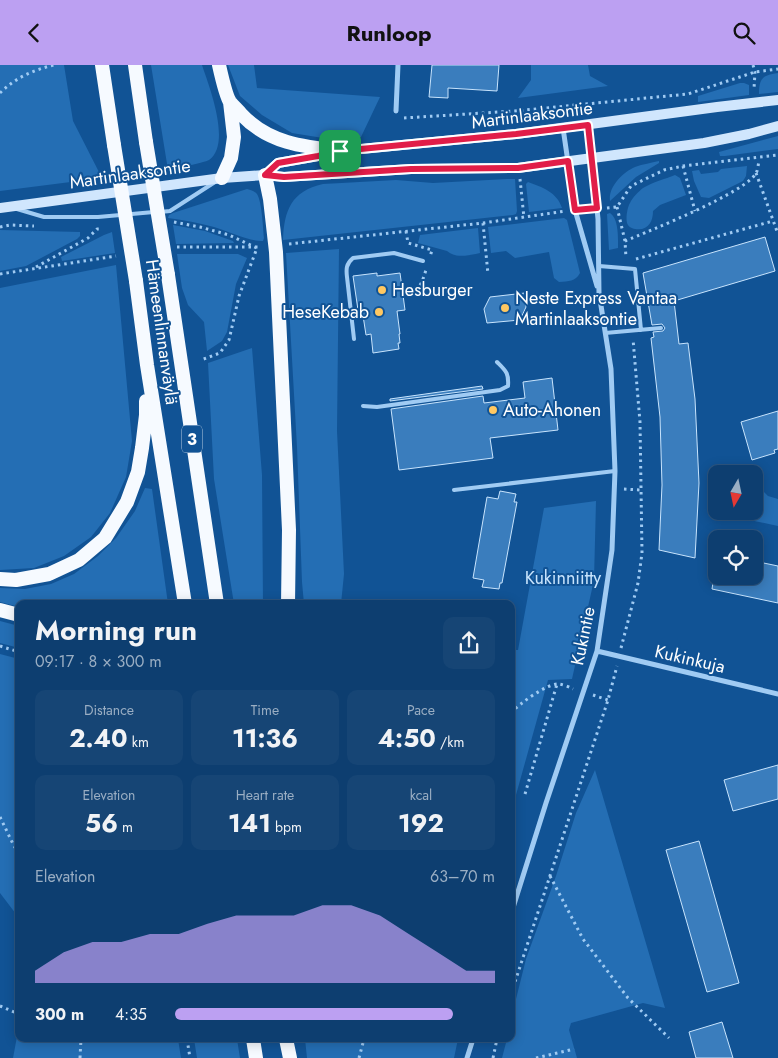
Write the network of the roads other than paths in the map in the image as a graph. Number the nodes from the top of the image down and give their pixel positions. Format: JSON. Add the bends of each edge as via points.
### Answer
{"nodes":[{"id":1,"x":102,"y":65,"type":"edge"},
{"id":2,"x":135,"y":65,"type":"edge"},
{"id":3,"x":219,"y":65,"type":"edge"},
{"id":4,"x":398,"y":65,"type":"edge"},
{"id":5,"x":778,"y":100,"type":"edge"},
{"id":6,"x":230,"y":102,"type":"junction"},
{"id":7,"x":396,"y":111,"type":"road end"},
{"id":8,"x":588,"y":125,"type":"junction"},
{"id":9,"x":778,"y":126,"type":"edge"},
{"id":10,"x":564,"y":128,"type":"junction"},
{"id":11,"x":340,"y":151,"type":"junction"},
{"id":12,"x":591,"y":158,"type":"junction"},
{"id":13,"x":568,"y":161,"type":"junction"},
{"id":14,"x":265,"y":175,"type":"junction"},
{"id":15,"x":222,"y":178,"type":"junction"},
{"id":16,"x":4,"y":207,"type":"edge"},
{"id":17,"x":423,"y":261,"type":"dead end"},
{"id":18,"x":599,"y":266,"type":"junction"},
{"id":19,"x":600,"y":293,"type":"junction"},
{"id":20,"x":661,"y":328,"type":"dead end"},
{"id":21,"x":641,"y":330,"type":"junction"},
{"id":22,"x":605,"y":333,"type":"junction"},
{"id":23,"x":354,"y":339,"type":"dead end"},
{"id":24,"x":497,"y":362,"type":"dead end"},
{"id":25,"x":147,"y":365,"type":"junction"},
{"id":26,"x":364,"y":406,"type":"dead end"},
{"id":27,"x":615,"y":471,"type":"junction"},
{"id":28,"x":454,"y":490,"type":"dead end"},
{"id":29,"x":0,"y":579,"type":"edge"},
{"id":30,"x":184,"y":600,"type":"edge"},
{"id":31,"x":216,"y":600,"type":"edge"},
{"id":32,"x":288,"y":600,"type":"edge"},
{"id":33,"x":0,"y":610,"type":"edge"},
{"id":34,"x":15,"y":614,"type":"edge"},
{"id":35,"x":597,"y":651,"type":"junction"},
{"id":36,"x":778,"y":694,"type":"edge"},
{"id":37,"x":515,"y":901,"type":"edge"},
{"id":38,"x":253,"y":1042,"type":"edge"},
{"id":39,"x":287,"y":1042,"type":"edge"},
{"id":40,"x":472,"y":1042,"type":"edge"},
{"id":41,"x":256,"y":1058,"type":"edge"},
{"id":42,"x":290,"y":1058,"type":"edge"},
{"id":43,"x":467,"y":1058,"type":"edge"}],
"edges":[{"from":1,"to":25,"type":"highway","name":"Hämeenlinnanväylä","number":"3","bridge":true},
{"from":2,"to":31,"type":"highway","name":"Hämeenlinnanväylä","number":"3","bridge":true},
{"from":3,"to":6,"type":"highway"},
{"from":4,"to":7,"type":"street"},
{"from":5,"to":8,"type":"main road","name":"Martinlaaksontie"},
{"from":6,"to":11,"type":"highway","via":[[246,120],[276,138],[306,147]]},
{"from":6,"to":15,"type":"highway","via":[[234,137],[231,158]]},
{"from":8,"to":10,"type":"main road","name":"Martinlaaksontie"},
{"from":8,"to":12,"type":"street","name":"Kukintie"},
{"from":9,"to":12,"type":"main road","name":"Martinlaaksontie","via":[[704,143]]},
{"from":10,"to":11,"type":"main road","name":"Martinlaaksontie"},
{"from":10,"to":13,"type":"street","name":"Kukintie"},
{"from":11,"to":14,"type":"main road","name":"Martinlaaksontie","via":[[278,163]]},
{"from":12,"to":13,"type":"main road","name":"Martinlaaksontie"},
{"from":12,"to":18,"type":"street","name":"Kukintie"},
{"from":13,"to":14,"type":"main road","name":"Martinlaaksontie","via":[[518,168],[411,169],[284,177]]},
{"from":13,"to":19,"type":"street","name":"Kukintie","via":[[575,210]]},
{"from":14,"to":15,"type":"main road","name":"Martinlaaksontie"},
{"from":14,"to":32,"type":"highway","via":[[276,252],[289,530]]},
{"from":15,"to":16,"type":"main road","name":"Martinlaaksontie"},
{"from":15,"to":16,"type":"lane","via":[[170,211],[98,217],[44,217]]},
{"from":17,"to":23,"type":"lane","via":[[394,253],[348,262]]},
{"from":18,"to":19,"type":"street","name":"Kukintie"},
{"from":18,"to":21,"type":"lane","via":[[635,269]]},
{"from":19,"to":22,"type":"street","name":"Kukintie"},
{"from":20,"to":21,"type":"lane"},
{"from":21,"to":22,"type":"lane"},
{"from":22,"to":27,"type":"street","name":"Kukintie","via":[[611,369]]},
{"from":24,"to":26,"type":"lane","via":[[509,377],[508,386],[500,390],[377,407]]},
{"from":25,"to":29,"type":"highway","via":[[146,415],[138,471],[127,502],[106,538],[79,560],[49,574],[16,580]]},
{"from":25,"to":30,"type":"highway","name":"Hämeenlinnanväylä","number":"3"},
{"from":27,"to":28,"type":"lane"},
{"from":27,"to":35,"type":"street","name":"Kukintie","via":[[612,550]]},
{"from":33,"to":34,"type":"highway"},
{"from":35,"to":36,"type":"street","name":"Kukinkuja"},
{"from":35,"to":37,"type":"street","name":"Kukintie"},
{"from":38,"to":41,"type":"highway"},
{"from":39,"to":42,"type":"highway"},
{"from":40,"to":43,"type":"street"}]}
